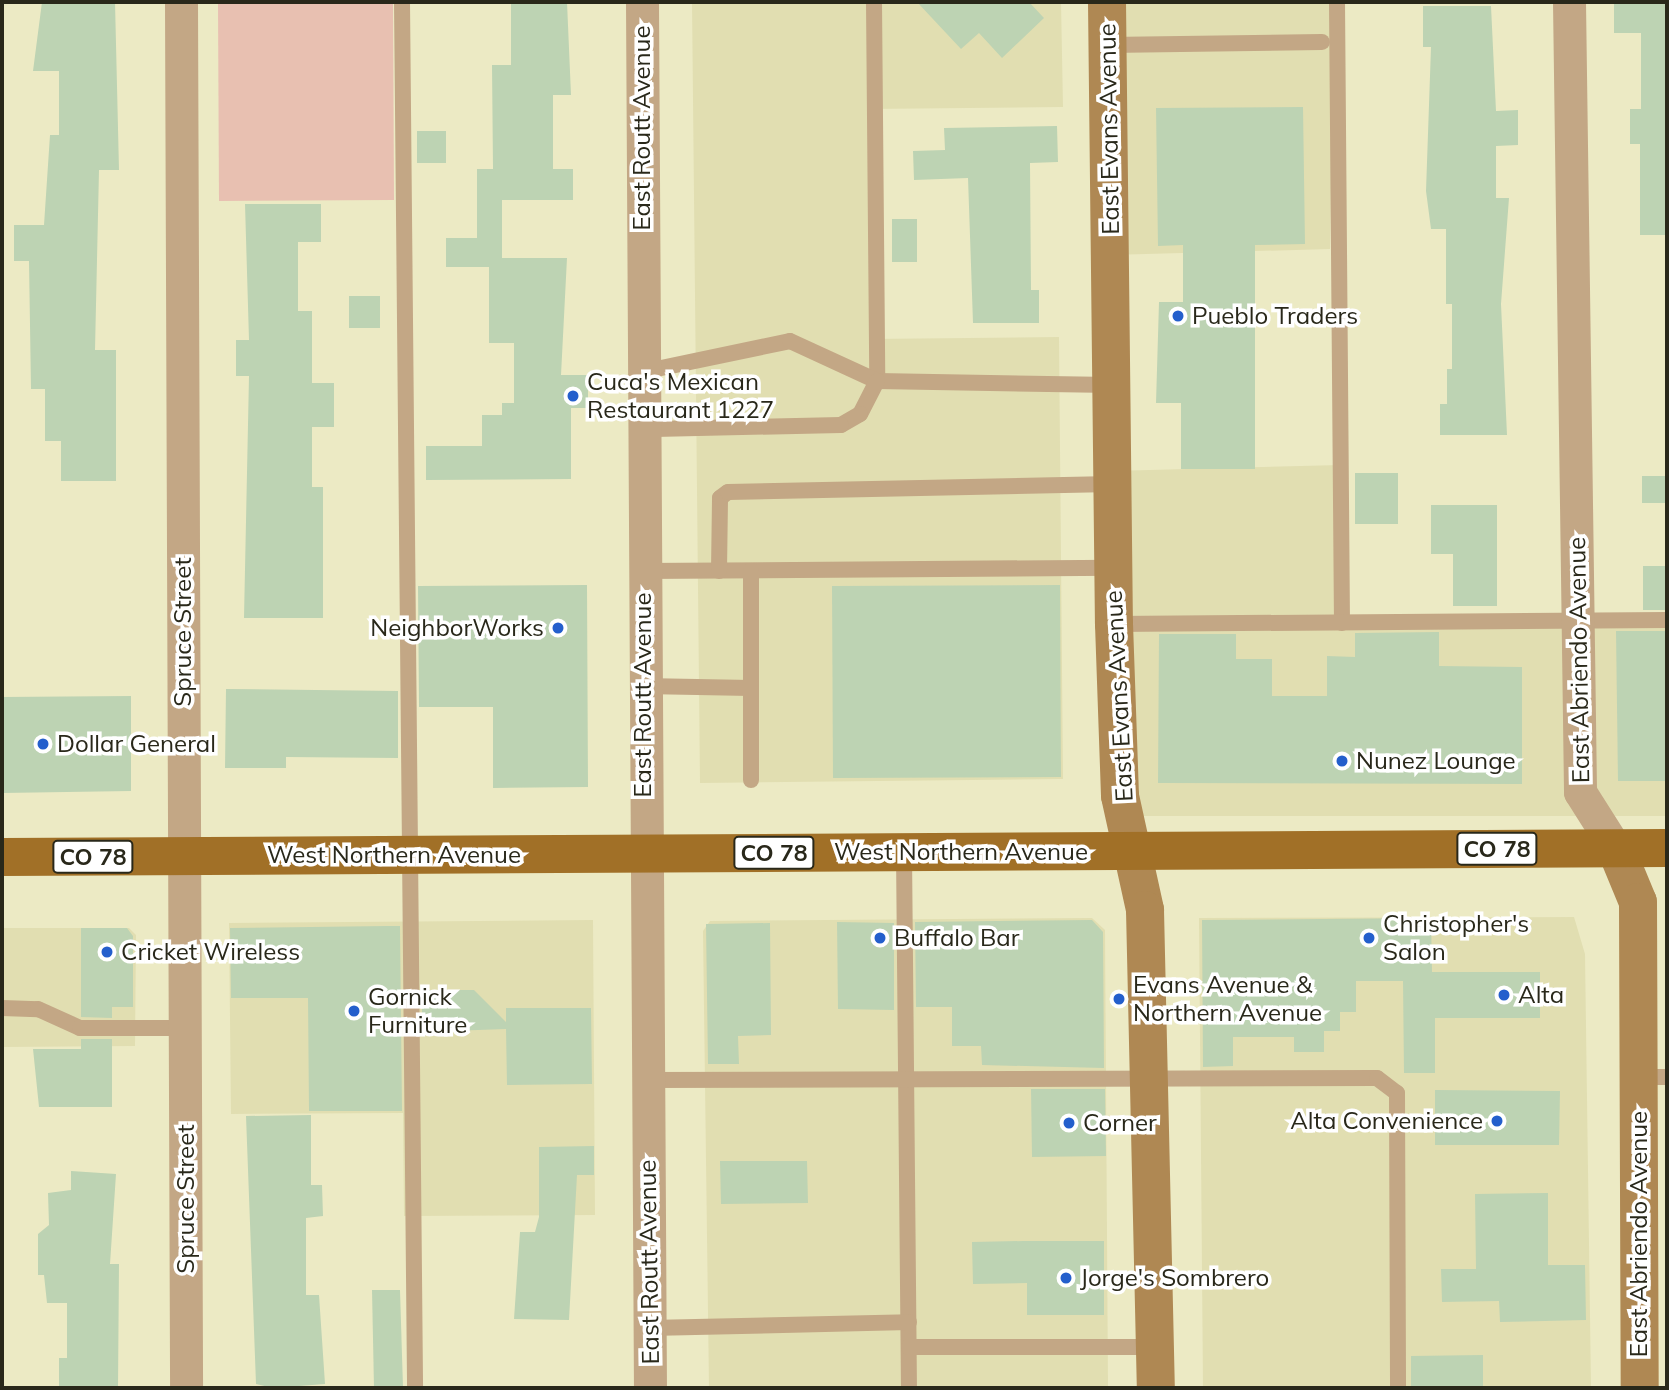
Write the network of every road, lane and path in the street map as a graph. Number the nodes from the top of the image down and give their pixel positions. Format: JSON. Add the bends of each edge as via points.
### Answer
{"nodes":[{"id":1,"x":181,"y":2,"type":"edge"},
{"id":2,"x":402,"y":2,"type":"edge"},
{"id":3,"x":642,"y":2,"type":"edge"},
{"id":4,"x":874,"y":2,"type":"edge"},
{"id":5,"x":1107,"y":2,"type":"edge"},
{"id":6,"x":1337,"y":2,"type":"edge"},
{"id":7,"x":1569,"y":2,"type":"edge"},
{"id":8,"x":1322,"y":42,"type":"dead end"},
{"id":9,"x":1108,"y":45,"type":"junction"},
{"id":10,"x":642,"y":372,"type":"junction"},
{"id":11,"x":877,"y":381,"type":"junction"},
{"id":12,"x":1112,"y":385,"type":"junction"},
{"id":13,"x":643,"y":429,"type":"junction"},
{"id":14,"x":1112,"y":484,"type":"junction"},
{"id":15,"x":1114,"y":568,"type":"junction"},
{"id":16,"x":642,"y":571,"type":"junction"},
{"id":17,"x":719,"y":571,"type":"junction"},
{"id":18,"x":751,"y":571,"type":"junction"},
{"id":19,"x":1667,"y":620,"type":"edge"},
{"id":20,"x":1578,"y":622,"type":"junction"},
{"id":21,"x":1342,"y":623,"type":"junction"},
{"id":22,"x":1114,"y":624,"type":"junction"},
{"id":23,"x":643,"y":686,"type":"junction"},
{"id":24,"x":751,"y":688,"type":"junction"},
{"id":25,"x":751,"y":780,"type":"dead end"},
{"id":26,"x":1667,"y":848,"type":"edge"},
{"id":27,"x":1616,"y":849,"type":"junction"},
{"id":28,"x":1132,"y":850,"type":"junction"},
{"id":29,"x":904,"y":852,"type":"junction"},
{"id":30,"x":643,"y":854,"type":"junction"},
{"id":31,"x":409,"y":855,"type":"junction"},
{"id":32,"x":185,"y":856,"type":"junction"},
{"id":33,"x":2,"y":857,"type":"edge"},
{"id":34,"x":2,"y":1008,"type":"edge"},
{"id":35,"x":186,"y":1028,"type":"junction"},
{"id":36,"x":1653,"y":1077,"type":"edge"},
{"id":37,"x":1149,"y":1079,"type":"junction"},
{"id":38,"x":646,"y":1080,"type":"junction"},
{"id":39,"x":909,"y":1084,"type":"junction"},
{"id":40,"x":909,"y":1322,"type":"junction"},
{"id":41,"x":650,"y":1328,"type":"junction"},
{"id":42,"x":909,"y":1347,"type":"junction"},
{"id":43,"x":1155,"y":1347,"type":"junction"},
{"id":44,"x":186,"y":1388,"type":"edge"},
{"id":45,"x":415,"y":1388,"type":"edge"},
{"id":46,"x":650,"y":1388,"type":"edge"},
{"id":47,"x":909,"y":1388,"type":"edge"},
{"id":48,"x":1156,"y":1388,"type":"edge"},
{"id":49,"x":1398,"y":1388,"type":"edge"},
{"id":50,"x":1640,"y":1388,"type":"edge"}],
"edges":[{"from":1,"to":32,"type":"street","name":"Spruce Street"},
{"from":2,"to":31,"type":"lane"},
{"from":3,"to":10,"type":"street","name":"East Routt Avenue"},
{"from":4,"to":11,"type":"lane"},
{"from":5,"to":9,"type":"street","name":"East Evans Avenue"},
{"from":6,"to":21,"type":"lane"},
{"from":7,"to":20,"type":"street","name":"East Abriendo Avenue"},
{"from":8,"to":9,"type":"lane"},
{"from":9,"to":12,"type":"street","name":"East Evans Avenue"},
{"from":10,"to":11,"type":"lane","via":[[790,341]]},
{"from":10,"to":13,"type":"street","name":"East Routt Avenue"},
{"from":11,"to":12,"type":"lane"},
{"from":11,"to":13,"type":"lane","via":[[860,414],[841,425]]},
{"from":12,"to":14,"type":"street","name":"East Evans Avenue"},
{"from":13,"to":16,"type":"street","name":"East Routt Avenue"},
{"from":14,"to":15,"type":"street","name":"East Evans Avenue"},
{"from":14,"to":17,"type":"lane","via":[[728,492],[720,498]]},
{"from":15,"to":18,"type":"lane"},
{"from":15,"to":22,"type":"street","name":"East Evans Avenue"},
{"from":16,"to":17,"type":"lane"},
{"from":16,"to":23,"type":"street","name":"East Routt Avenue"},
{"from":17,"to":18,"type":"lane"},
{"from":18,"to":24,"type":"lane"},
{"from":19,"to":20,"type":"lane"},
{"from":20,"to":21,"type":"lane"},
{"from":20,"to":27,"type":"street","name":"East Abriendo Avenue","via":[[1580,792]]},
{"from":21,"to":22,"type":"lane"},
{"from":22,"to":28,"type":"street","name":"East Evans Avenue","via":[[1120,796]]},
{"from":23,"to":24,"type":"lane"},
{"from":23,"to":30,"type":"street","name":"East Routt Avenue"},
{"from":24,"to":25,"type":"lane"},
{"from":26,"to":27,"type":"main road","name":"West Northern Avenue","number":"CO 78"},
{"from":27,"to":28,"type":"main road","name":"West Northern Avenue","number":"CO 78"},
{"from":27,"to":36,"type":"street","name":"East Abriendo Avenue","via":[[1638,902]]},
{"from":28,"to":29,"type":"main road","name":"West Northern Avenue","number":"CO 78"},
{"from":28,"to":37,"type":"street","name":"East Evans Avenue","via":[[1145,910]]},
{"from":29,"to":30,"type":"main road","name":"West Northern Avenue","number":"CO 78"},
{"from":29,"to":39,"type":"lane"},
{"from":30,"to":31,"type":"main road","name":"West Northern Avenue","number":"CO 78"},
{"from":30,"to":38,"type":"street","name":"East Routt Avenue"},
{"from":31,"to":32,"type":"main road","name":"West Northern Avenue","number":"CO 78"},
{"from":31,"to":45,"type":"lane"},
{"from":32,"to":33,"type":"main road","name":"West Northern Avenue","number":"CO 78"},
{"from":32,"to":35,"type":"street","name":"Spruce Street"},
{"from":34,"to":35,"type":"lane","via":[[38,1009],[80,1028]]},
{"from":35,"to":44,"type":"street","name":"Spruce Street"},
{"from":36,"to":50,"type":"street","name":"East Abriendo Avenue"},
{"from":37,"to":39,"type":"lane"},
{"from":37,"to":43,"type":"street","name":"East Evans Avenue"},
{"from":37,"to":49,"type":"lane","via":[[1377,1078],[1397,1093]]},
{"from":38,"to":39,"type":"lane"},
{"from":38,"to":41,"type":"street","name":"East Routt Avenue"},
{"from":39,"to":40,"type":"lane"},
{"from":40,"to":41,"type":"lane"},
{"from":40,"to":42,"type":"lane"},
{"from":41,"to":46,"type":"street","name":"East Routt Avenue"},
{"from":42,"to":43,"type":"lane"},
{"from":42,"to":47,"type":"lane"},
{"from":43,"to":48,"type":"street","name":"East Evans Avenue"}]}
